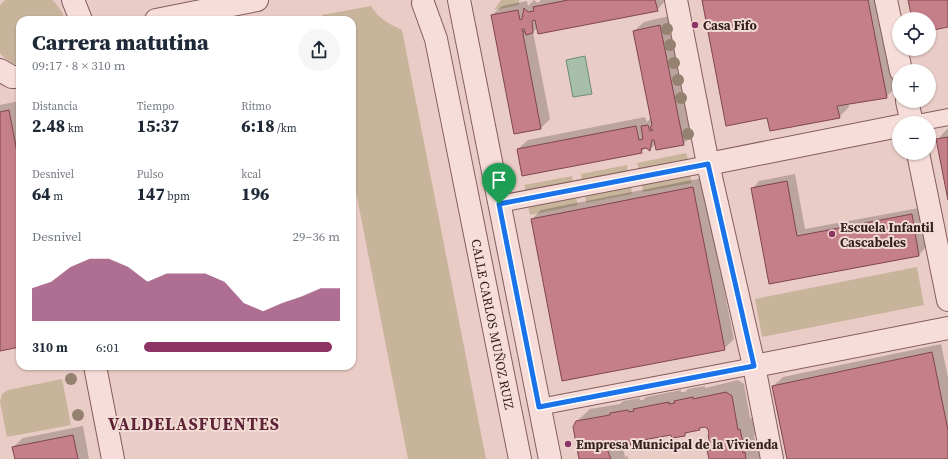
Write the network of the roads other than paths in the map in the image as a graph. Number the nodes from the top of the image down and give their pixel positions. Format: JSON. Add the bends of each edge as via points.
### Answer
{"nodes":[{"id":1,"x":73,"y":0,"type":"edge"},
{"id":2,"x":257,"y":0,"type":"edge"},
{"id":3,"x":452,"y":0,"type":"edge"},
{"id":4,"x":459,"y":0,"type":"edge"},
{"id":5,"x":676,"y":0,"type":"edge"},
{"id":6,"x":886,"y":0,"type":"edge"},
{"id":7,"x":418,"y":2,"type":"edge"},
{"id":8,"x":79,"y":16,"type":"edge"},
{"id":9,"x":176,"y":16,"type":"edge"},
{"id":10,"x":900,"y":64,"type":"edge"},
{"id":11,"x":948,"y":117,"type":"edge"},
{"id":12,"x":936,"y":119,"type":"edge"},
{"id":13,"x":892,"y":127,"type":"edge"},
{"id":14,"x":919,"y":160,"type":"edge"},
{"id":15,"x":708,"y":164,"type":"junction"},
{"id":16,"x":499,"y":204,"type":"junction"},
{"id":17,"x":948,"y":300,"type":"edge"},
{"id":18,"x":948,"y":328,"type":"edge"},
{"id":19,"x":754,"y":366,"type":"junction"},
{"id":20,"x":96,"y":370,"type":"edge"},
{"id":21,"x":539,"y":407,"type":"junction"},
{"id":22,"x":113,"y":459,"type":"edge"},
{"id":23,"x":520,"y":459,"type":"edge"},
{"id":24,"x":550,"y":459,"type":"edge"},
{"id":25,"x":772,"y":459,"type":"edge"}],
"edges":[{"from":1,"to":8,"type":"street"},
{"from":2,"to":9,"type":"street"},
{"from":3,"to":7,"type":"street","via":[[442,4]]},
{"from":4,"to":16,"type":"street"},
{"from":5,"to":15,"type":"street"},
{"from":6,"to":10,"type":"street"},
{"from":7,"to":23,"type":"street","name":"CALLE CARLOS MUÑOZ RUIZ","via":[[436,39]]},
{"from":11,"to":12,"type":"street"},
{"from":13,"to":15,"type":"street"},
{"from":14,"to":17,"type":"street"},
{"from":15,"to":16,"type":"street"},
{"from":15,"to":19,"type":"street"},
{"from":16,"to":21,"type":"street"},
{"from":18,"to":19,"type":"street"},
{"from":19,"to":21,"type":"street"},
{"from":19,"to":25,"type":"street"},
{"from":20,"to":22,"type":"street"},
{"from":21,"to":24,"type":"street"}]}
